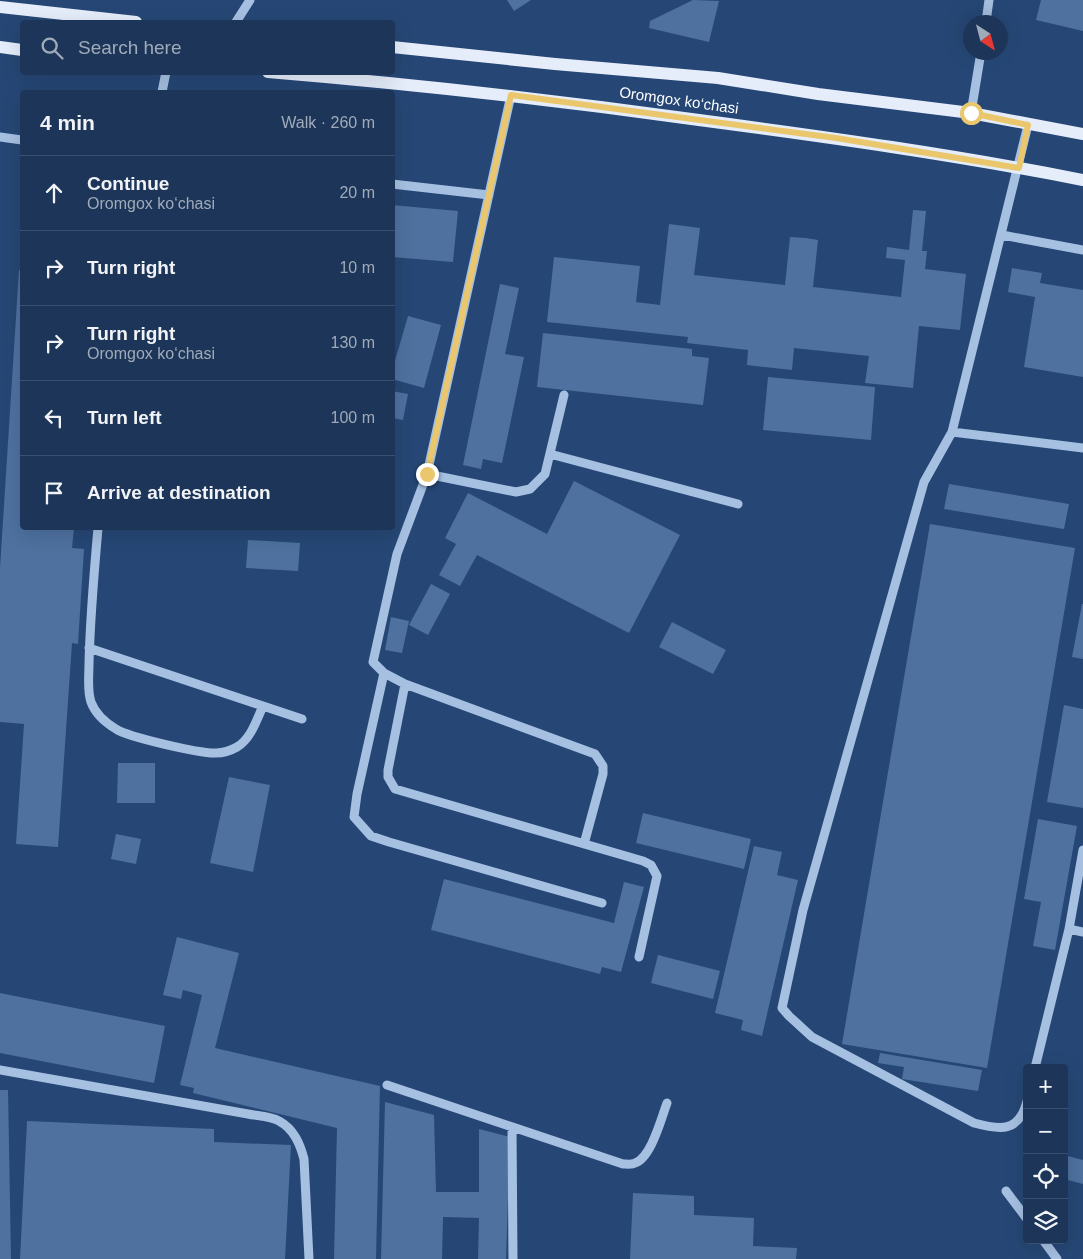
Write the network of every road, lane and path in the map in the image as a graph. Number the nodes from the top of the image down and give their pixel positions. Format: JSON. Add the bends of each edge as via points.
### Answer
{"nodes":[{"id":1,"x":989,"y":0,"type":"edge"},
{"id":2,"x":247,"y":1,"type":"edge"},
{"id":3,"x":0,"y":7,"type":"edge"},
{"id":4,"x":987,"y":15,"type":"edge"},
{"id":5,"x":118,"y":20,"type":"edge"},
{"id":6,"x":237,"y":20,"type":"edge"},
{"id":7,"x":0,"y":47,"type":"edge"},
{"id":8,"x":395,"y":47,"type":"edge"},
{"id":9,"x":20,"y":50,"type":"edge"},
{"id":10,"x":980,"y":60,"type":"edge"},
{"id":11,"x":165,"y":75,"type":"edge"},
{"id":12,"x":300,"y":75,"type":"edge"},
{"id":13,"x":162,"y":90,"type":"edge"},
{"id":14,"x":511,"y":95,"type":"junction"},
{"id":15,"x":971,"y":113,"type":"junction"},
{"id":16,"x":1028,"y":125,"type":"junction"},
{"id":17,"x":1083,"y":134,"type":"edge"},
{"id":18,"x":0,"y":137,"type":"edge"},
{"id":19,"x":20,"y":140,"type":"edge"},
{"id":20,"x":1019,"y":168,"type":"junction"},
{"id":21,"x":1083,"y":180,"type":"edge"},
{"id":22,"x":395,"y":184,"type":"edge"},
{"id":23,"x":490,"y":194,"type":"junction"},
{"id":24,"x":1002,"y":235,"type":"junction"},
{"id":25,"x":1083,"y":250,"type":"edge"},
{"id":26,"x":564,"y":395,"type":"dead end"},
{"id":27,"x":952,"y":432,"type":"junction"},
{"id":28,"x":1083,"y":448,"type":"edge"},
{"id":29,"x":550,"y":454,"type":"junction"},
{"id":30,"x":427,"y":474,"type":"junction"},
{"id":31,"x":738,"y":504,"type":"dead end"},
{"id":32,"x":98,"y":530,"type":"edge"},
{"id":33,"x":89,"y":648,"type":"junction"},
{"id":34,"x":384,"y":672,"type":"junction"},
{"id":35,"x":405,"y":684,"type":"junction"},
{"id":36,"x":263,"y":706,"type":"junction"},
{"id":37,"x":302,"y":719,"type":"dead end"},
{"id":38,"x":584,"y":844,"type":"junction"},
{"id":39,"x":1083,"y":850,"type":"edge"},
{"id":40,"x":602,"y":903,"type":"dead end"},
{"id":41,"x":1069,"y":929,"type":"junction"},
{"id":42,"x":1083,"y":932,"type":"edge"},
{"id":43,"x":639,"y":957,"type":"dead end"},
{"id":44,"x":1036,"y":1064,"type":"edge"},
{"id":45,"x":0,"y":1070,"type":"edge"},
{"id":46,"x":387,"y":1085,"type":"dead end"},
{"id":47,"x":666,"y":1104,"type":"dead end"},
{"id":48,"x":1024,"y":1109,"type":"edge"},
{"id":49,"x":512,"y":1127,"type":"junction"},
{"id":50,"x":1006,"y":1191,"type":"dead end"},
{"id":51,"x":1023,"y":1214,"type":"edge"},
{"id":52,"x":1046,"y":1244,"type":"edge"},
{"id":53,"x":309,"y":1259,"type":"edge"},
{"id":54,"x":513,"y":1259,"type":"edge"},
{"id":55,"x":1057,"y":1259,"type":"edge"}],
"edges":[{"from":1,"to":4,"type":"street"},
{"from":2,"to":6,"type":"street"},
{"from":3,"to":5,"type":"main road"},
{"from":7,"to":9,"type":"main road"},
{"from":8,"to":15,"type":"main road","name":"Oromgox ko‘chasi","via":[[718,78]]},
{"from":10,"to":15,"type":"street"},
{"from":11,"to":13,"type":"street"},
{"from":12,"to":14,"type":"main road","name":"Oromgox ko‘chasi"},
{"from":14,"to":20,"type":"main road","name":"Oromgox ko‘chasi","via":[[836,138]]},
{"from":14,"to":23,"type":"street"},
{"from":15,"to":16,"type":"main road","name":"Oromgox ko‘chasi"},
{"from":16,"to":17,"type":"main road","name":"Oromgox ko‘chasi"},
{"from":16,"to":20,"type":"street"},
{"from":18,"to":19,"type":"street"},
{"from":20,"to":21,"type":"main road","name":"Oromgox ko‘chasi"},
{"from":20,"to":24,"type":"street"},
{"from":22,"to":23,"type":"street"},
{"from":23,"to":30,"type":"street"},
{"from":24,"to":25,"type":"street"},
{"from":24,"to":27,"type":"street"},
{"from":26,"to":29,"type":"street"},
{"from":27,"to":28,"type":"street"},
{"from":27,"to":48,"type":"street","via":[[924,482],[803,910],[782,1008],[812,1037],[974,1123],[994,1129],[1008,1128],[1021,1117]]},
{"from":29,"to":30,"type":"street","via":[[545,474],[530,489],[516,492]]},
{"from":29,"to":31,"type":"street"},
{"from":30,"to":34,"type":"street","via":[[397,554],[373,662]]},
{"from":32,"to":33,"type":"street"},
{"from":33,"to":36,"type":"street"},
{"from":33,"to":36,"type":"street","via":[[88,690],[91,702],[105,721],[118,730],[196,751],[227,752],[240,746]]},
{"from":34,"to":35,"type":"street"},
{"from":34,"to":40,"type":"street","via":[[354,817],[371,836]]},
{"from":35,"to":38,"type":"street","via":[[595,754],[603,766],[603,774]]},
{"from":35,"to":38,"type":"street","via":[[388,770],[395,789]]},
{"from":36,"to":37,"type":"street"},
{"from":38,"to":43,"type":"street","via":[[643,861],[655,870]]},
{"from":39,"to":41,"type":"street"},
{"from":41,"to":42,"type":"street"},
{"from":41,"to":44,"type":"street"},
{"from":45,"to":53,"type":"street","via":[[279,1120],[300,1143],[304,1159]]},
{"from":46,"to":49,"type":"street"},
{"from":47,"to":49,"type":"street","via":[[645,1157],[635,1163],[623,1164]]},
{"from":49,"to":54,"type":"street"},
{"from":50,"to":51,"type":"street"},
{"from":52,"to":55,"type":"street"}]}
